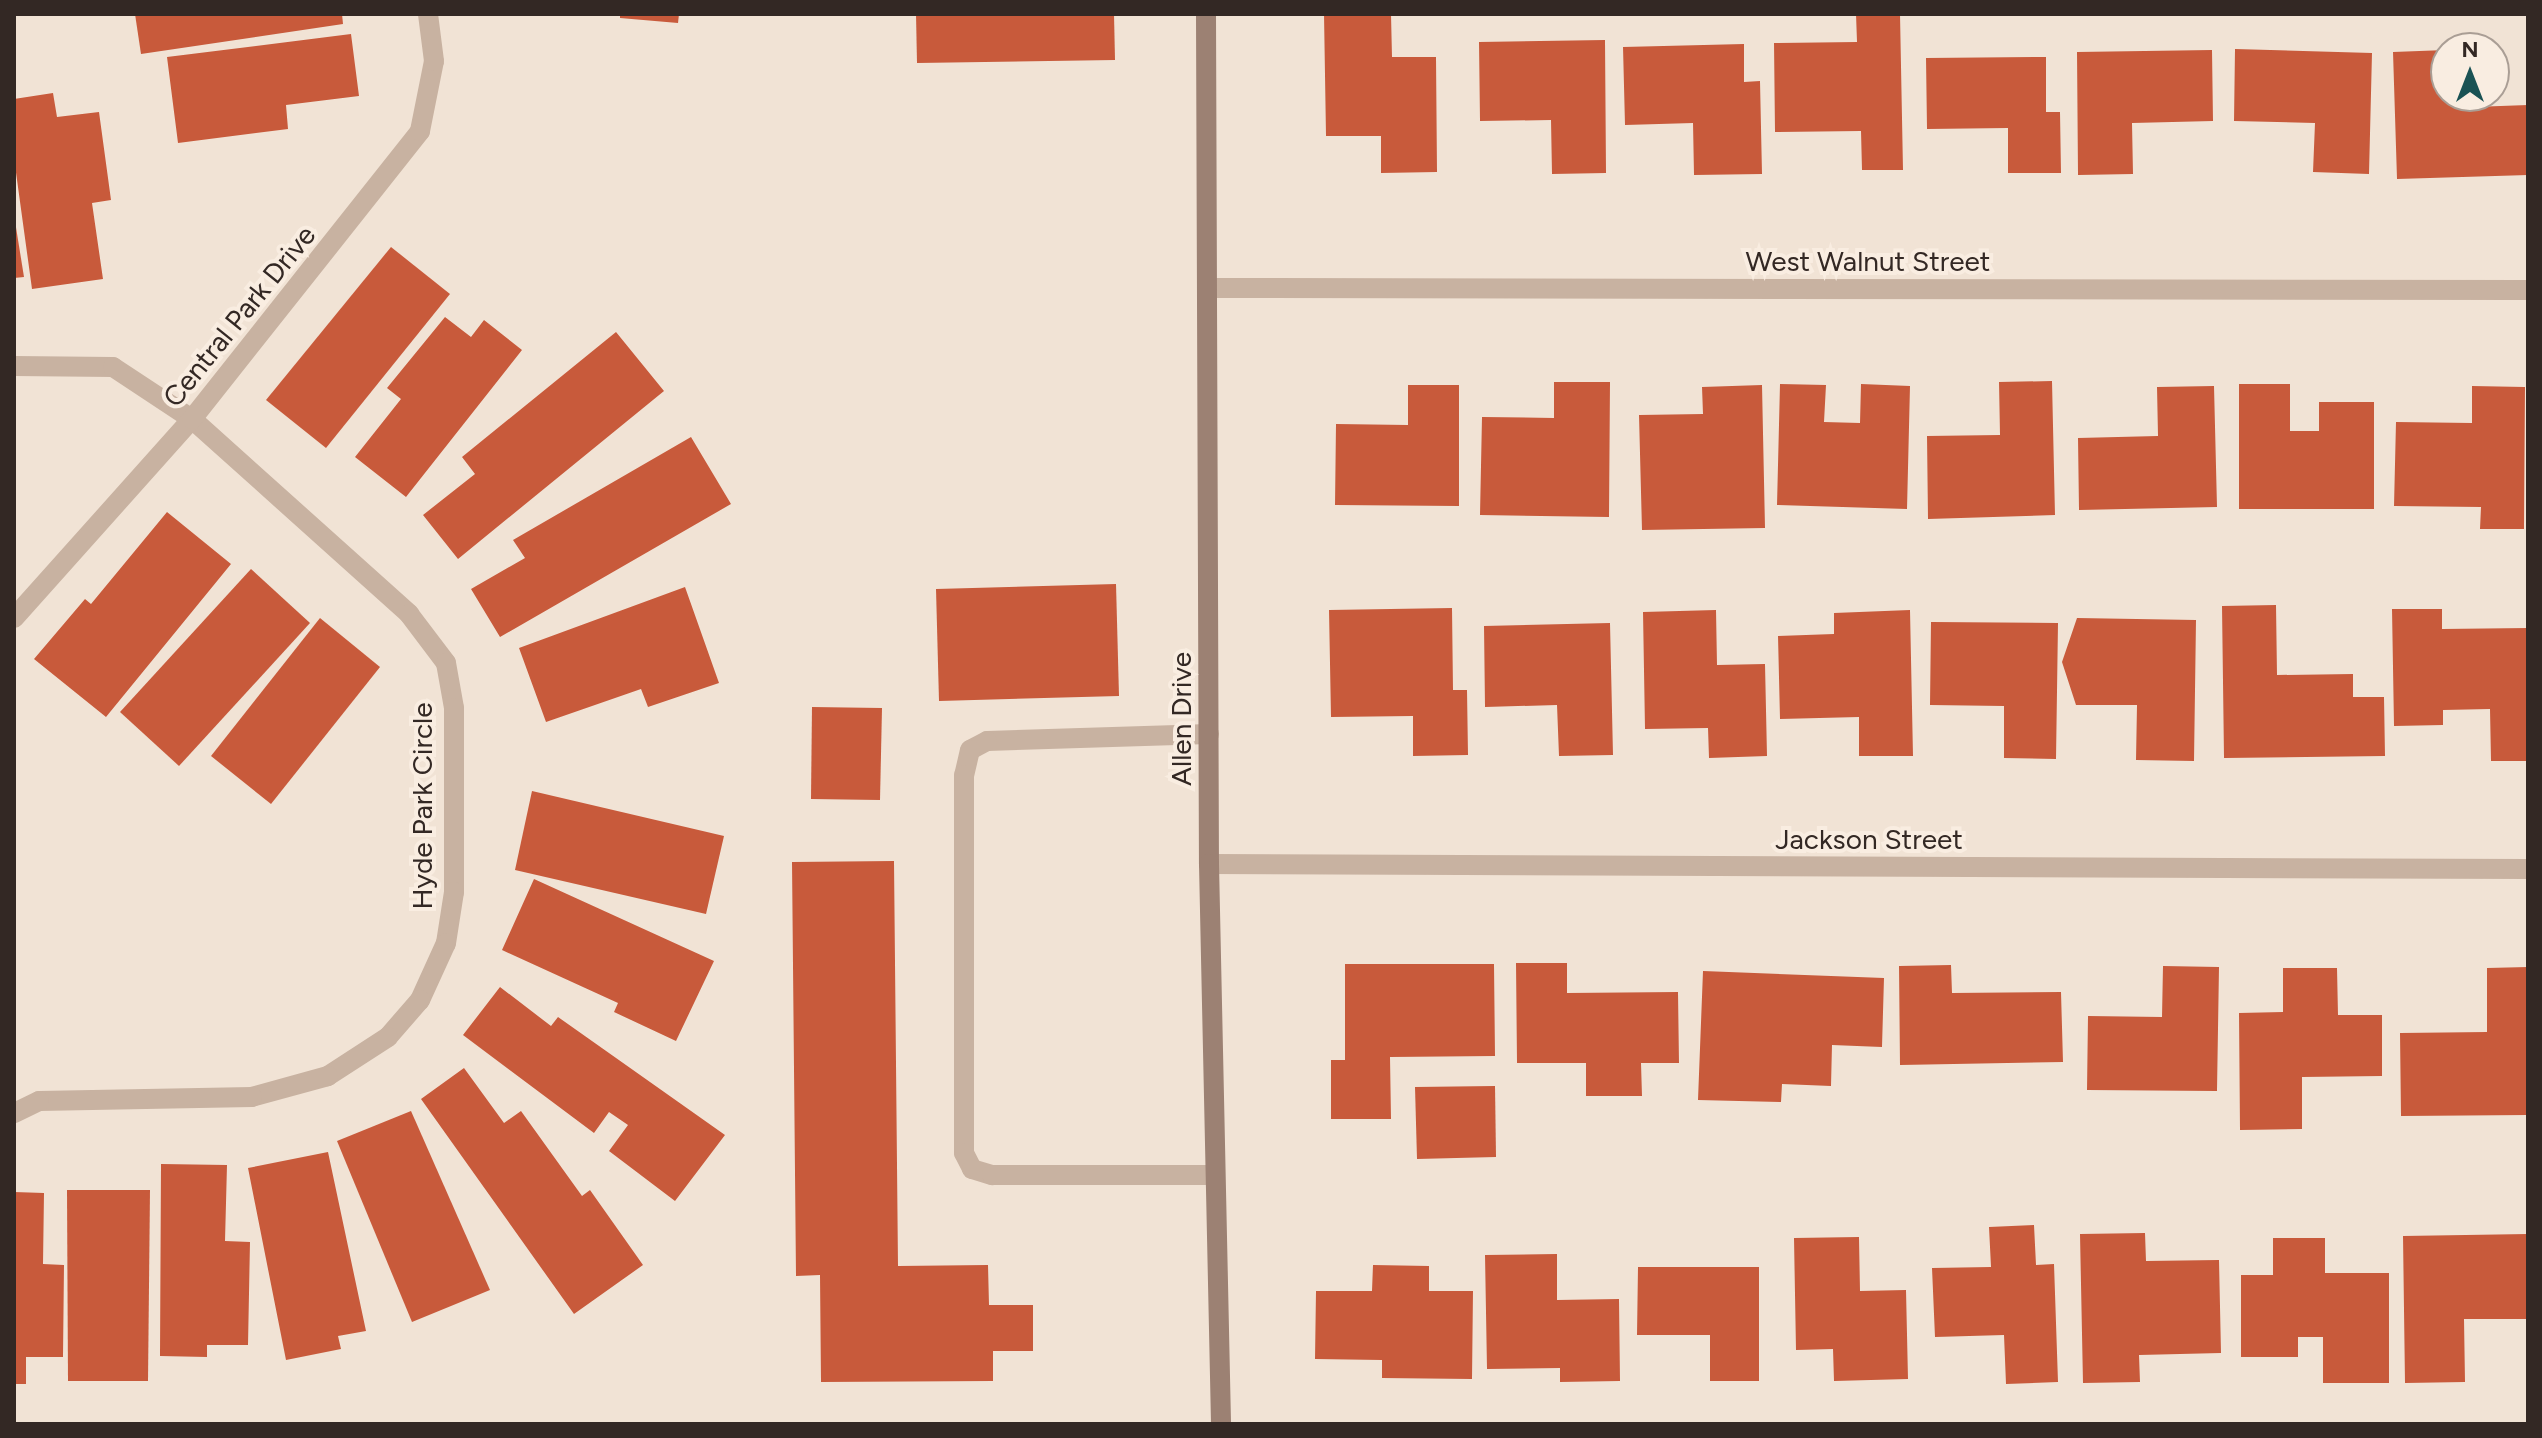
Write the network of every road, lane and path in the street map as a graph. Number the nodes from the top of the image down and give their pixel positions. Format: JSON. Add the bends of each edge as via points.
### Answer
{"nodes":[{"id":1,"x":428,"y":14,"type":"edge"},
{"id":2,"x":1206,"y":14,"type":"edge"},
{"id":3,"x":1208,"y":288,"type":"junction"},
{"id":4,"x":2528,"y":290,"type":"edge"},
{"id":5,"x":14,"y":366,"type":"edge"},
{"id":6,"x":192,"y":419,"type":"junction"},
{"id":7,"x":14,"y":618,"type":"edge"},
{"id":8,"x":1209,"y":734,"type":"junction"},
{"id":9,"x":1209,"y":864,"type":"junction"},
{"id":10,"x":2528,"y":869,"type":"edge"},
{"id":11,"x":14,"y":1113,"type":"edge"},
{"id":12,"x":1215,"y":1175,"type":"junction"},
{"id":13,"x":1221,"y":1424,"type":"edge"}],
"edges":[{"from":1,"to":6,"type":"street","name":"Central Park Drive","via":[[434,61],[420,131]]},
{"from":2,"to":3,"type":"street","name":"Allen Drive"},
{"from":3,"to":4,"type":"street","name":"West Walnut Street"},
{"from":3,"to":8,"type":"street","name":"Allen Drive"},
{"from":5,"to":6,"type":"street","name":"Hyde Park Circle","via":[[113,367]]},
{"from":6,"to":7,"type":"street","name":"Central Park Drive"},
{"from":6,"to":11,"type":"street","name":"Hyde Park Circle","via":[[409,614],[446,663],[454,708],[454,892],[446,943],[420,1000],[388,1037],[328,1076],[252,1097],[39,1101]]},
{"from":8,"to":9,"type":"street","name":"Allen Drive"},
{"from":8,"to":12,"type":"street","via":[[987,741],[970,750],[964,775],[964,1153],[972,1169],[992,1175]]},
{"from":9,"to":10,"type":"street","name":"Jackson Street"},
{"from":9,"to":12,"type":"street","name":"Allen Drive"},
{"from":12,"to":13,"type":"street","name":"Allen Drive"}]}
